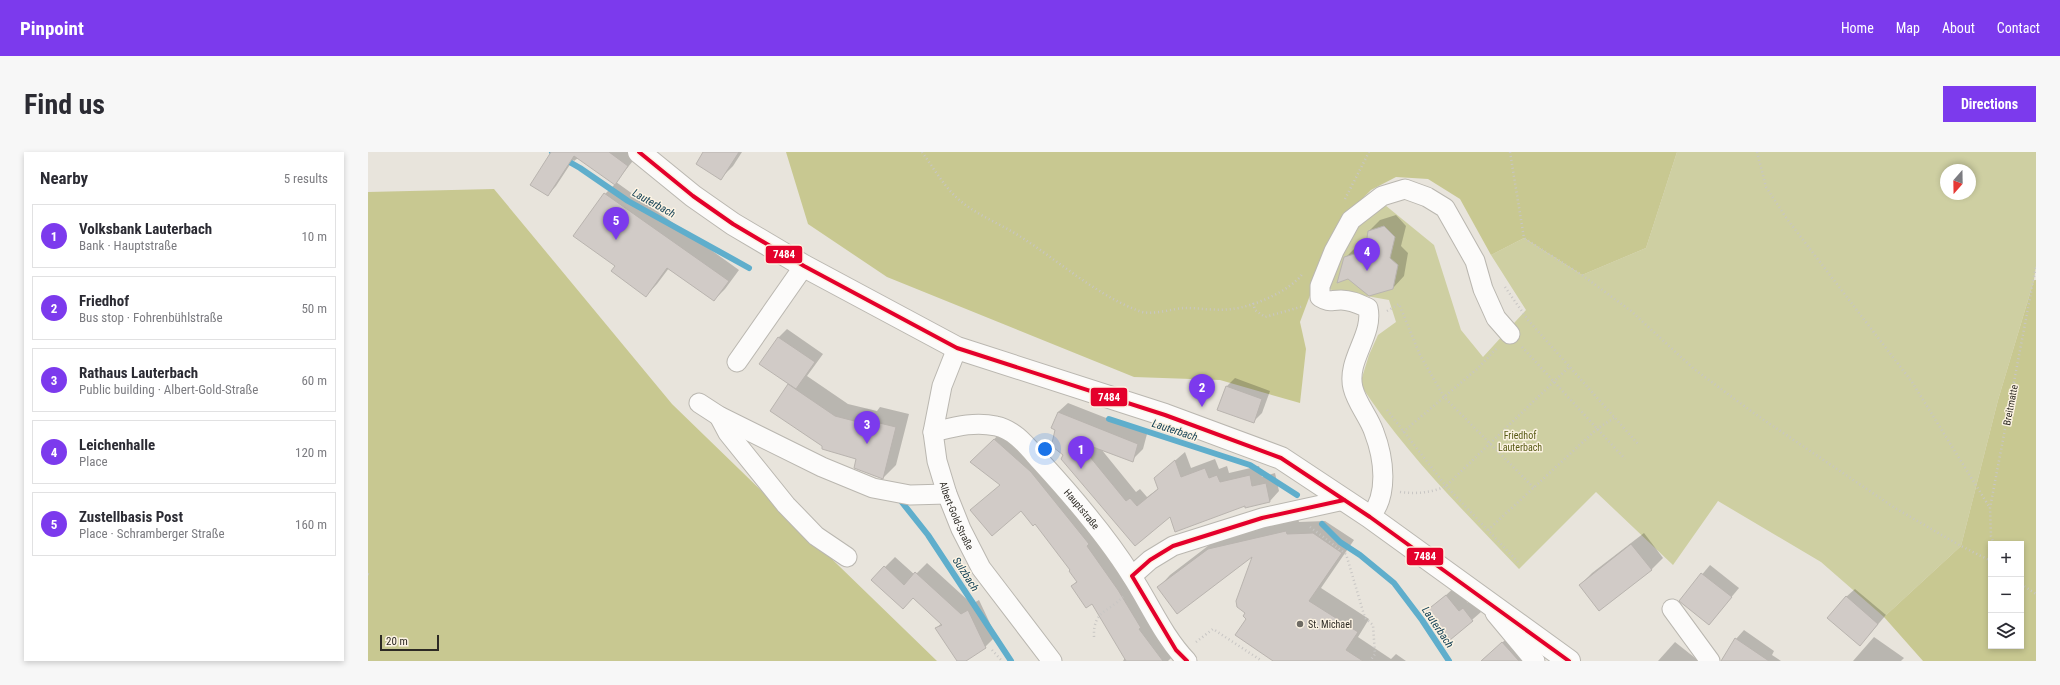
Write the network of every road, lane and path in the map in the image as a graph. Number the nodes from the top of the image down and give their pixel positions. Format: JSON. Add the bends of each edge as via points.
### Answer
{"nodes":[{"id":1,"x":639,"y":152,"type":"edge"},
{"id":2,"x":922,"y":152,"type":"edge"},
{"id":3,"x":1510,"y":152,"type":"edge"},
{"id":4,"x":1757,"y":152,"type":"edge"},
{"id":5,"x":804,"y":266,"type":"junction"},
{"id":6,"x":2036,"y":266,"type":"edge"},
{"id":7,"x":1483,"y":289,"type":"junction"},
{"id":8,"x":1309,"y":304,"type":"dead end"},
{"id":9,"x":1370,"y":319,"type":"junction"},
{"id":10,"x":1510,"y":334,"type":"junction"},
{"id":11,"x":957,"y":348,"type":"junction"},
{"id":12,"x":737,"y":362,"type":"dead end"},
{"id":13,"x":1570,"y":366,"type":"junction"},
{"id":14,"x":1555,"y":381,"type":"junction"},
{"id":15,"x":1444,"y":397,"type":"junction"},
{"id":16,"x":699,"y":403,"type":"dead end"},
{"id":17,"x":1386,"y":408,"type":"dead end"},
{"id":18,"x":719,"y":416,"type":"junction"},
{"id":19,"x":1614,"y":418,"type":"junction"},
{"id":20,"x":1598,"y":428,"type":"junction"},
{"id":21,"x":933,"y":432,"type":"junction"},
{"id":22,"x":1404,"y":432,"type":"junction"},
{"id":23,"x":1490,"y":444,"type":"junction"},
{"id":24,"x":1639,"y":445,"type":"dead end"},
{"id":25,"x":1625,"y":459,"type":"dead end"},
{"id":26,"x":1382,"y":486,"type":"junction"},
{"id":27,"x":1446,"y":486,"type":"junction"},
{"id":28,"x":1534,"y":488,"type":"junction"},
{"id":29,"x":947,"y":494,"type":"junction"},
{"id":30,"x":1344,"y":500,"type":"junction"},
{"id":31,"x":1990,"y":508,"type":"junction"},
{"id":32,"x":1370,"y":517,"type":"junction"},
{"id":33,"x":1312,"y":530,"type":"dead end"},
{"id":34,"x":1488,"y":530,"type":"junction"},
{"id":35,"x":1993,"y":541,"type":"edge"},
{"id":36,"x":847,"y":557,"type":"dead end"},
{"id":37,"x":1988,"y":560,"type":"edge"},
{"id":38,"x":1518,"y":562,"type":"dead end"},
{"id":39,"x":1132,"y":576,"type":"junction"},
{"id":40,"x":2024,"y":586,"type":"edge"},
{"id":41,"x":2036,"y":594,"type":"edge"},
{"id":42,"x":1484,"y":601,"type":"junction"},
{"id":43,"x":1672,"y":610,"type":"dead end"},
{"id":44,"x":1094,"y":637,"type":"dead end"},
{"id":45,"x":992,"y":650,"type":"dead end"},
{"id":46,"x":1184,"y":658,"type":"edge"},
{"id":47,"x":1002,"y":661,"type":"edge"},
{"id":48,"x":1052,"y":661,"type":"edge"},
{"id":49,"x":1262,"y":661,"type":"edge"},
{"id":50,"x":1370,"y":661,"type":"edge"},
{"id":51,"x":1535,"y":661,"type":"edge"},
{"id":52,"x":1569,"y":661,"type":"edge"},
{"id":53,"x":1710,"y":661,"type":"edge"}],
"edges":[{"from":1,"to":5,"type":"main road","via":[[716,212]]},
{"from":2,"to":8,"type":"path","via":[[946,186],[971,209],[1022,238],[1120,302],[1141,312],[1185,308],[1233,309],[1253,303],[1255,310],[1265,317]]},
{"from":3,"to":37,"type":"path","via":[[1524,238],[1582,275],[1631,311],[1694,369],[1755,414],[1895,508]]},
{"from":4,"to":31,"type":"path","via":[[1766,186],[1787,218],[1912,382]]},
{"from":5,"to":11,"type":"main road"},
{"from":5,"to":12,"type":"street"},
{"from":6,"to":31,"type":"path","name":"Breitmatte"},
{"from":7,"to":9,"type":"street","via":[[1475,261],[1445,208],[1427,196],[1405,189],[1382,196],[1351,220],[1334,251],[1320,286],[1320,297],[1328,302],[1340,300],[1368,308]]},
{"from":7,"to":10,"type":"street","via":[[1496,318]]},
{"from":7,"to":13,"type":"path","via":[[1504,286],[1528,320]]},
{"from":9,"to":15,"type":"path","via":[[1399,304],[1420,355]]},
{"from":9,"to":26,"type":"street","via":[[1353,368],[1352,387],[1374,432],[1383,467]]},
{"from":10,"to":14,"type":"path"},
{"from":10,"to":15,"type":"path","via":[[1477,369]]},
{"from":11,"to":21,"type":"street","name":"Albert-Gold-Straße","via":[[942,386]]},
{"from":11,"to":30,"type":"main road","via":[[1228,437],[1281,458]]},
{"from":13,"to":14,"type":"path"},
{"from":13,"to":19,"type":"path"},
{"from":14,"to":20,"type":"path"},
{"from":14,"to":23,"type":"path"},
{"from":15,"to":22,"type":"path"},
{"from":15,"to":23,"type":"path"},
{"from":16,"to":18,"type":"street"},
{"from":17,"to":22,"type":"path"},
{"from":18,"to":29,"type":"street","via":[[822,467],[873,488],[910,495]]},
{"from":18,"to":36,"type":"street","via":[[728,433],[786,505],[816,536]]},
{"from":19,"to":20,"type":"path"},
{"from":19,"to":24,"type":"path"},
{"from":20,"to":25,"type":"path"},
{"from":20,"to":28,"type":"path"},
{"from":21,"to":29,"type":"street","name":"Albert-Gold-Straße","via":[[937,461]]},
{"from":21,"to":39,"type":"street","name":"Hauptstraße","via":[[972,423],[997,426],[1016,434],[1108,540]]},
{"from":22,"to":27,"type":"path"},
{"from":23,"to":27,"type":"path"},
{"from":23,"to":28,"type":"path"},
{"from":26,"to":27,"type":"path","via":[[1401,492],[1421,493],[1437,491]]},
{"from":26,"to":32,"type":"street","via":[[1378,508]]},
{"from":27,"to":34,"type":"path"},
{"from":28,"to":34,"type":"path"},
{"from":29,"to":48,"type":"street","name":"Albert-Gold-Straße","via":[[981,568]]},
{"from":30,"to":32,"type":"main road"},
{"from":30,"to":39,"type":"street","via":[[1262,518],[1173,546],[1150,560]]},
{"from":31,"to":35,"type":"path","name":"Breitmatte"},
{"from":32,"to":42,"type":"main road"},
{"from":33,"to":50,"type":"path","via":[[1346,554],[1365,618],[1373,625],[1375,654]]},
{"from":34,"to":38,"type":"path"},
{"from":39,"to":44,"type":"path","via":[[1122,597],[1096,619],[1093,624]]},
{"from":39,"to":46,"type":"street","name":"Hauptstraße","via":[[1148,605]]},
{"from":40,"to":41,"type":"path"},
{"from":42,"to":51,"type":"street"},
{"from":42,"to":52,"type":"main road"},
{"from":43,"to":53,"type":"street"},
{"from":45,"to":47,"type":"path"},
{"from":46,"to":49,"type":"path","via":[[1213,629]]}]}
